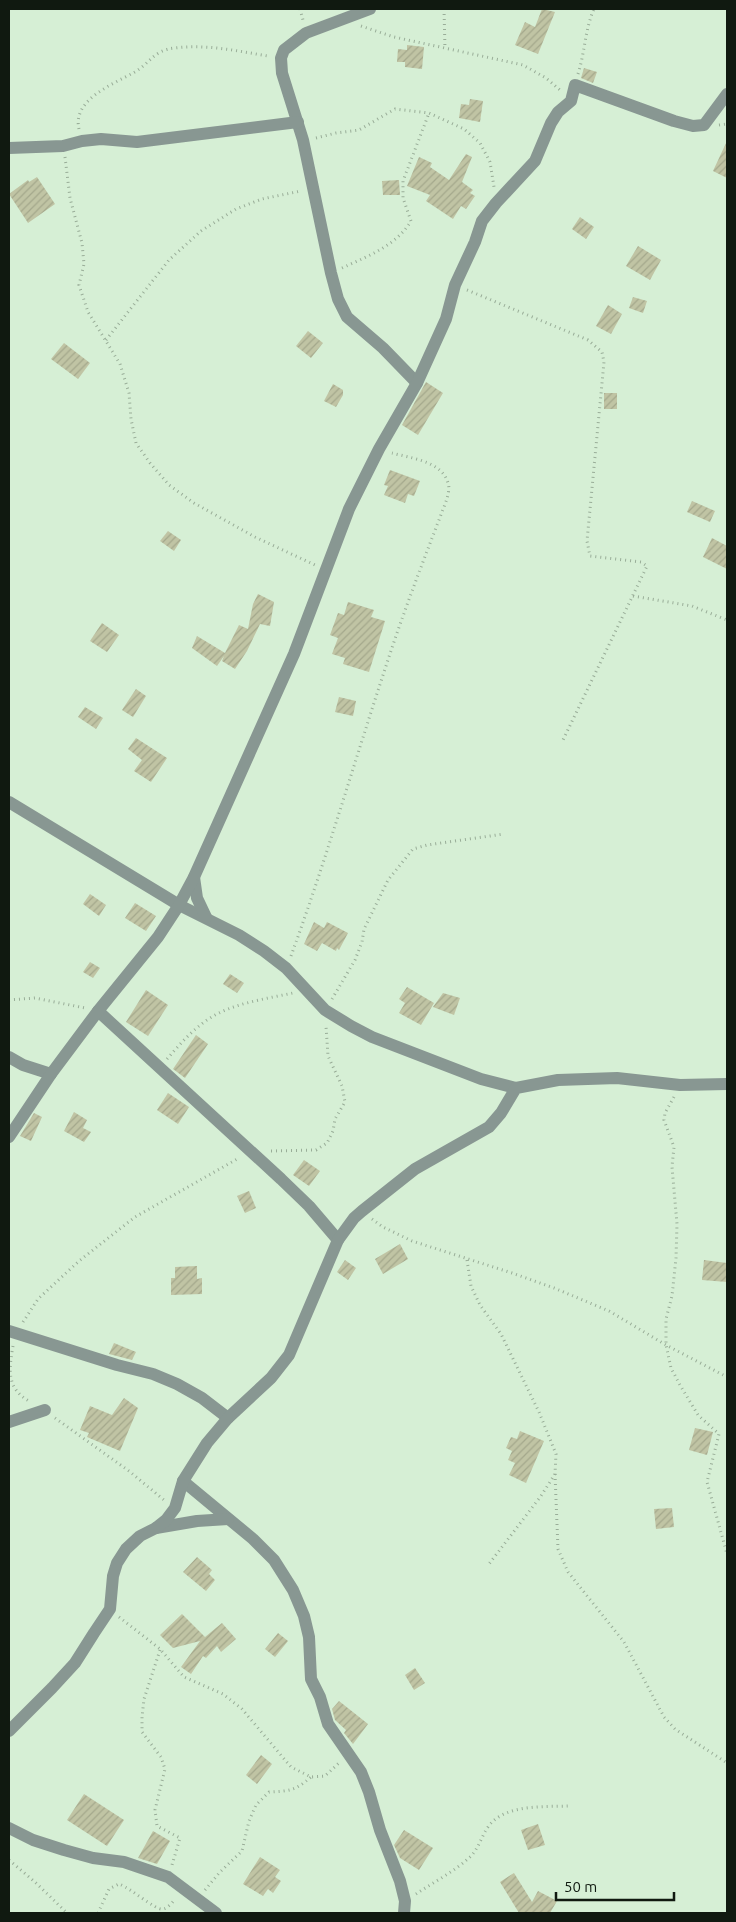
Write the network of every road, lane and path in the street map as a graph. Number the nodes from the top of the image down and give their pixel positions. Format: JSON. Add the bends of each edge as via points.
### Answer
{"nodes":[{"id":1,"x":370,"y":9,"type":"edge"},
{"id":2,"x":444,"y":9,"type":"edge"},
{"id":3,"x":594,"y":9,"type":"edge"},
{"id":4,"x":342,"y":20,"type":"junction"},
{"id":5,"x":445,"y":49,"type":"junction"},
{"id":6,"x":280,"y":58,"type":"junction"},
{"id":7,"x":575,"y":85,"type":"junction"},
{"id":8,"x":727,"y":94,"type":"edge"},
{"id":9,"x":571,"y":100,"type":"junction"},
{"id":10,"x":429,"y":113,"type":"junction"},
{"id":11,"x":298,"y":122,"type":"junction"},
{"id":12,"x":303,"y":140,"type":"junction"},
{"id":13,"x":82,"y":141,"type":"junction"},
{"id":14,"x":63,"y":146,"type":"junction"},
{"id":15,"x":9,"y":148,"type":"edge"},
{"id":16,"x":314,"y":188,"type":"junction"},
{"id":17,"x":496,"y":203,"type":"junction"},
{"id":18,"x":331,"y":273,"type":"junction"},
{"id":19,"x":455,"y":285,"type":"junction"},
{"id":20,"x":106,"y":340,"type":"junction"},
{"id":21,"x":417,"y":383,"type":"junction"},
{"id":22,"x":379,"y":449,"type":"junction"},
{"id":23,"x":325,"y":569,"type":"junction"},
{"id":24,"x":633,"y":596,"type":"junction"},
{"id":25,"x":727,"y":620,"type":"edge"},
{"id":26,"x":563,"y":740,"type":"dead end"},
{"id":27,"x":9,"y":802,"type":"edge"},
{"id":28,"x":504,"y":834,"type":"dead end"},
{"id":29,"x":194,"y":877,"type":"junction"},
{"id":30,"x":179,"y":905,"type":"junction"},
{"id":31,"x":206,"y":917,"type":"junction"},
{"id":32,"x":286,"y":968,"type":"junction"},
{"id":33,"x":305,"y":990,"type":"junction"},
{"id":34,"x":9,"y":1000,"type":"edge"},
{"id":35,"x":325,"y":1010,"type":"junction"},
{"id":36,"x":98,"y":1011,"type":"junction"},
{"id":37,"x":9,"y":1057,"type":"edge"},
{"id":38,"x":160,"y":1066,"type":"junction"},
{"id":39,"x":51,"y":1074,"type":"junction"},
{"id":40,"x":727,"y":1084,"type":"edge"},
{"id":41,"x":680,"y":1085,"type":"junction"},
{"id":42,"x":516,"y":1088,"type":"junction"},
{"id":43,"x":9,"y":1137,"type":"edge"},
{"id":44,"x":251,"y":1151,"type":"junction"},
{"id":45,"x":362,"y":1211,"type":"junction"},
{"id":46,"x":338,"y":1240,"type":"junction"},
{"id":47,"x":467,"y":1260,"type":"junction"},
{"id":48,"x":12,"y":1332,"type":"edge"},
{"id":49,"x":666,"y":1345,"type":"junction"},
{"id":50,"x":727,"y":1377,"type":"edge"},
{"id":51,"x":44,"y":1410,"type":"junction"},
{"id":52,"x":228,"y":1418,"type":"junction"},
{"id":53,"x":9,"y":1422,"type":"edge"},
{"id":54,"x":555,"y":1474,"type":"junction"},
{"id":55,"x":183,"y":1481,"type":"junction"},
{"id":56,"x":175,"y":1508,"type":"junction"},
{"id":57,"x":228,"y":1519,"type":"junction"},
{"id":58,"x":156,"y":1528,"type":"junction"},
{"id":59,"x":727,"y":1554,"type":"edge"},
{"id":60,"x":489,"y":1564,"type":"dead end"},
{"id":61,"x":110,"y":1609,"type":"junction"},
{"id":62,"x":160,"y":1650,"type":"junction"},
{"id":63,"x":9,"y":1731,"type":"edge"},
{"id":64,"x":349,"y":1752,"type":"junction"},
{"id":65,"x":727,"y":1763,"type":"edge"},
{"id":66,"x":311,"y":1777,"type":"junction"},
{"id":67,"x":568,"y":1806,"type":"dead end"},
{"id":68,"x":9,"y":1828,"type":"edge"},
{"id":69,"x":9,"y":1860,"type":"edge"},
{"id":70,"x":168,"y":1877,"type":"junction"},
{"id":71,"x":184,"y":1889,"type":"junction"},
{"id":72,"x":198,"y":1898,"type":"junction"},
{"id":73,"x":404,"y":1907,"type":"edge"},
{"id":74,"x":68,"y":1913,"type":"edge"},
{"id":75,"x":98,"y":1913,"type":"edge"},
{"id":76,"x":216,"y":1913,"type":"edge"}],
"edges":[{"from":1,"to":4,"type":"street"},
{"from":2,"to":5,"type":"path"},
{"from":3,"to":7,"type":"path"},
{"from":4,"to":5,"type":"path"},
{"from":4,"to":6,"type":"street","via":[[306,33],[284,50]]},
{"from":5,"to":9,"type":"path","via":[[522,65],[546,78]]},
{"from":6,"to":11,"type":"street"},
{"from":6,"to":13,"type":"path","via":[[208,46],[160,51],[138,70],[120,78],[86,102],[77,120]]},
{"from":7,"to":8,"type":"street","via":[[693,126],[704,125]]},
{"from":7,"to":9,"type":"street"},
{"from":9,"to":17,"type":"street","via":[[551,123],[535,161]]},
{"from":10,"to":12,"type":"path","via":[[395,109],[359,130]]},
{"from":10,"to":17,"type":"path","via":[[464,128],[480,143],[490,162]]},
{"from":10,"to":18,"type":"path","via":[[403,181],[402,198],[411,221],[408,227],[388,245]]},
{"from":11,"to":12,"type":"street"},
{"from":11,"to":13,"type":"street","via":[[137,142]]},
{"from":12,"to":16,"type":"street"},
{"from":13,"to":14,"type":"street"},
{"from":14,"to":15,"type":"street"},
{"from":14,"to":20,"type":"path","via":[[70,198],[82,244],[84,264],[79,285],[88,312]]},
{"from":16,"to":18,"type":"street"},
{"from":16,"to":20,"type":"path","via":[[262,199],[236,209],[202,231],[169,260]]},
{"from":17,"to":19,"type":"street","via":[[482,221]]},
{"from":18,"to":21,"type":"street","via":[[347,317]]},
{"from":19,"to":21,"type":"street","via":[[446,319]]},
{"from":19,"to":24,"type":"path","via":[[588,340],[602,352],[604,362],[586,541],[590,556],[646,564]]},
{"from":20,"to":23,"type":"path","via":[[120,364],[136,443],[169,485],[255,537]]},
{"from":21,"to":22,"type":"street"},
{"from":22,"to":23,"type":"street","via":[[349,508]]},
{"from":22,"to":32,"type":"path","via":[[433,465],[445,475],[449,484],[447,499],[386,664],[315,890]]},
{"from":23,"to":29,"type":"street","via":[[294,654]]},
{"from":24,"to":25,"type":"path","via":[[692,606]]},
{"from":24,"to":26,"type":"path"},
{"from":27,"to":30,"type":"street"},
{"from":28,"to":35,"type":"path","via":[[427,844],[413,849],[388,880],[367,922],[354,960]]},
{"from":29,"to":30,"type":"street"},
{"from":29,"to":31,"type":"street","via":[[197,898]]},
{"from":30,"to":31,"type":"street"},
{"from":30,"to":36,"type":"street","via":[[158,937]]},
{"from":31,"to":32,"type":"street","via":[[239,935]]},
{"from":32,"to":33,"type":"street"},
{"from":33,"to":35,"type":"street"},
{"from":33,"to":38,"type":"path","via":[[244,1004],[211,1018],[192,1032]]},
{"from":34,"to":36,"type":"path","via":[[35,998]]},
{"from":35,"to":42,"type":"street","via":[[372,1037],[481,1079]]},
{"from":35,"to":44,"type":"path","via":[[328,1056],[342,1086],[345,1102],[327,1143],[316,1150]]},
{"from":36,"to":38,"type":"street"},
{"from":36,"to":39,"type":"street"},
{"from":37,"to":39,"type":"street"},
{"from":38,"to":44,"type":"street"},
{"from":39,"to":43,"type":"street"},
{"from":40,"to":41,"type":"street"},
{"from":41,"to":42,"type":"street","via":[[617,1078],[558,1080]]},
{"from":41,"to":49,"type":"path","via":[[664,1120],[674,1147],[672,1167],[677,1224],[673,1287],[665,1328]]},
{"from":42,"to":45,"type":"street","via":[[489,1127],[415,1169]]},
{"from":44,"to":46,"type":"street","via":[[309,1206]]},
{"from":44,"to":48,"type":"path","via":[[128,1222],[38,1299]]},
{"from":45,"to":46,"type":"street"},
{"from":45,"to":47,"type":"path","via":[[383,1228]]},
{"from":46,"to":52,"type":"street","via":[[288,1355],[271,1378]]},
{"from":47,"to":49,"type":"path","via":[[512,1273],[609,1311]]},
{"from":47,"to":54,"type":"path","via":[[471,1286],[501,1334],[539,1412],[556,1454]]},
{"from":48,"to":51,"type":"path","via":[[10,1381],[22,1397]]},
{"from":48,"to":52,"type":"street","via":[[177,1384]]},
{"from":49,"to":50,"type":"path"},
{"from":49,"to":59,"type":"path","via":[[671,1368],[680,1385],[698,1415],[718,1434],[707,1482]]},
{"from":51,"to":53,"type":"street"},
{"from":51,"to":56,"type":"path"},
{"from":52,"to":55,"type":"street","via":[[207,1443]]},
{"from":54,"to":60,"type":"path"},
{"from":54,"to":65,"type":"path","via":[[558,1549],[568,1572],[624,1642],[664,1717],[675,1729]]},
{"from":55,"to":56,"type":"street"},
{"from":55,"to":57,"type":"street"},
{"from":56,"to":58,"type":"street"},
{"from":57,"to":58,"type":"street"},
{"from":57,"to":64,"type":"street","via":[[274,1560],[293,1590],[309,1637],[311,1679],[328,1724]]},
{"from":58,"to":61,"type":"street","via":[[140,1536],[117,1563]]},
{"from":61,"to":62,"type":"path"},
{"from":61,"to":63,"type":"street","via":[[75,1663]]},
{"from":62,"to":66,"type":"path","via":[[184,1677],[223,1694],[242,1710],[291,1767]]},
{"from":62,"to":70,"type":"path","via":[[144,1699],[142,1732],[161,1757],[165,1769],[155,1810],[157,1826],[180,1838]]},
{"from":64,"to":66,"type":"path","via":[[325,1776]]},
{"from":64,"to":73,"type":"street","via":[[369,1792],[400,1881]]},
{"from":66,"to":72,"type":"path","via":[[290,1791],[268,1792],[256,1804],[242,1851]]},
{"from":67,"to":73,"type":"path","via":[[512,1811],[494,1820],[470,1858]]},
{"from":68,"to":70,"type":"street","via":[[64,1850],[124,1862]]},
{"from":69,"to":74,"type":"path"},
{"from":70,"to":71,"type":"street"},
{"from":71,"to":72,"type":"street"},
{"from":71,"to":75,"type":"path","via":[[171,1904],[160,1910],[119,1884],[109,1889]]},
{"from":72,"to":76,"type":"street"}]}
